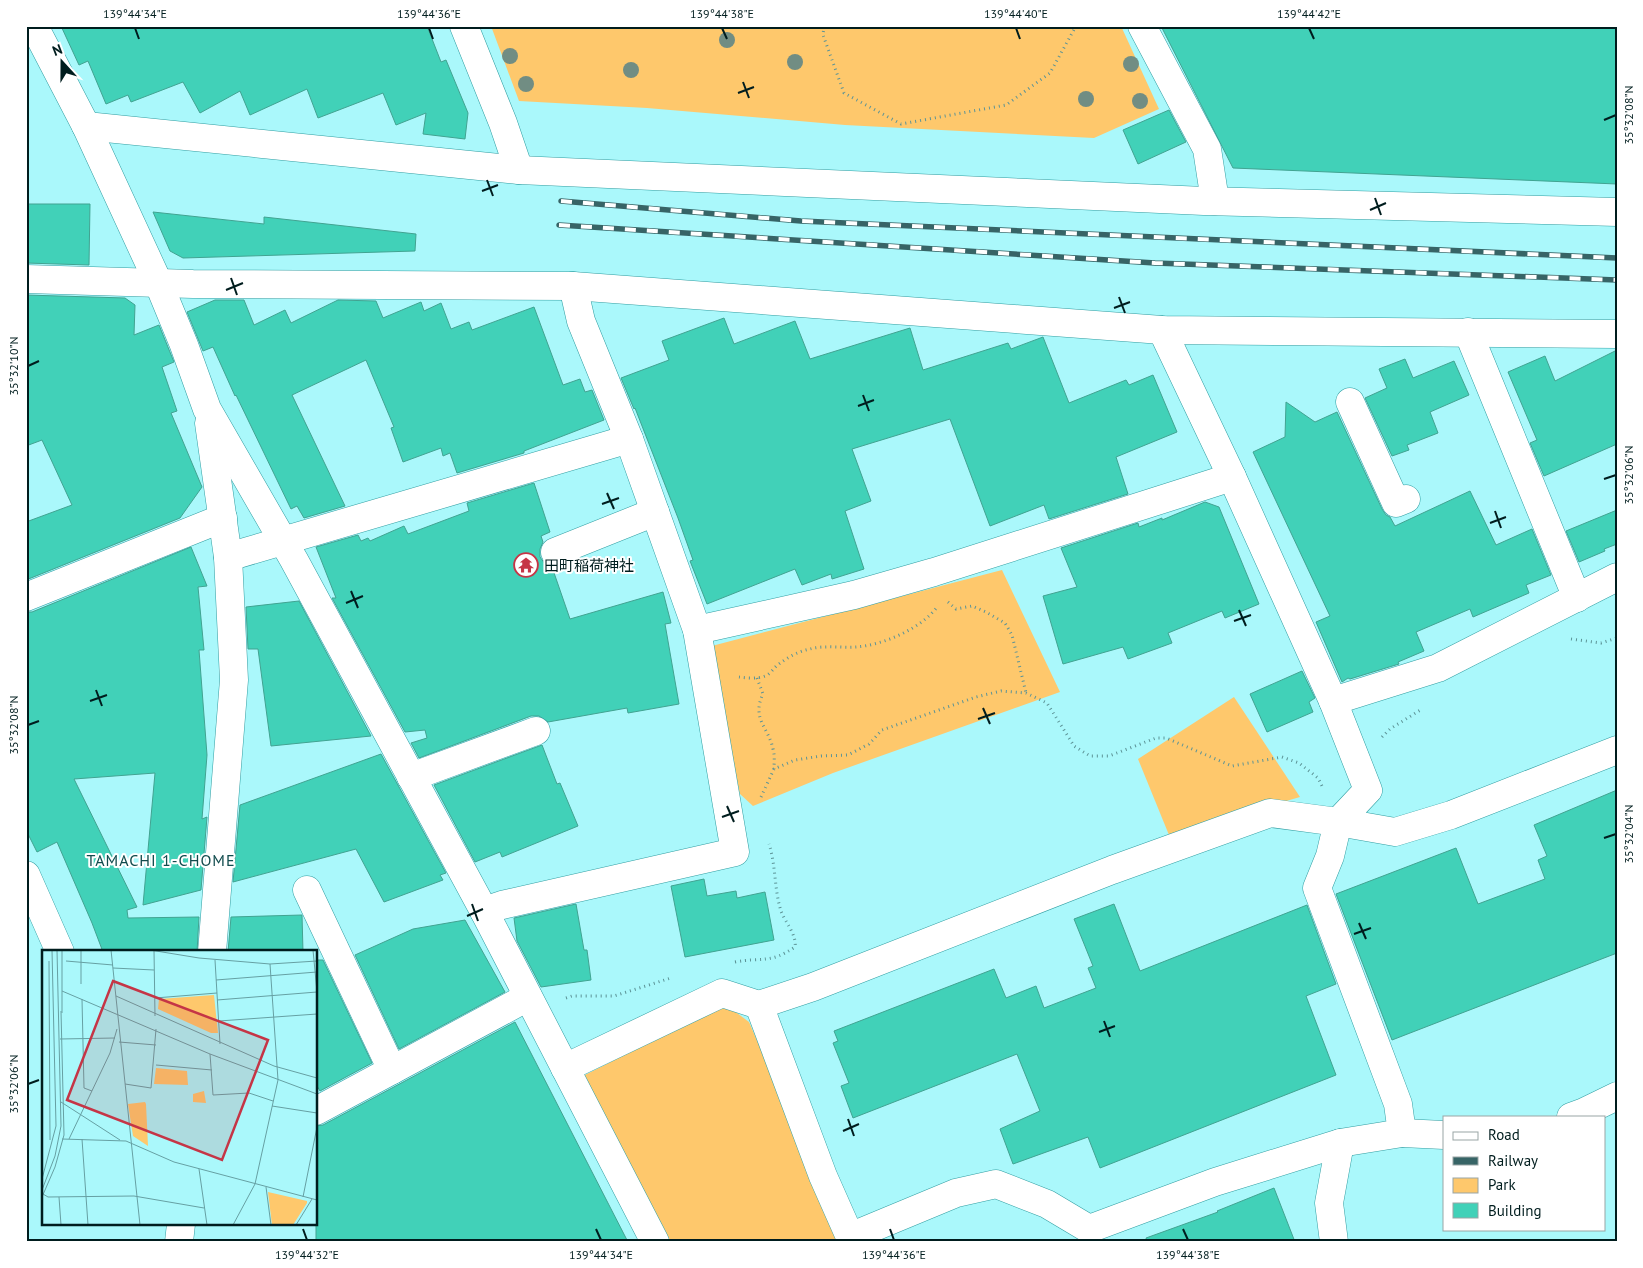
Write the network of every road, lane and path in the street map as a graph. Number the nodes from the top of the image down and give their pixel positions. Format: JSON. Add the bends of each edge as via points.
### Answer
{"nodes":[{"id":1,"x":34,"y":26,"type":"edge"},
{"id":2,"x":464,"y":26,"type":"edge"},
{"id":3,"x":824,"y":26,"type":"edge"},
{"id":4,"x":1076,"y":26,"type":"edge"},
{"id":5,"x":1142,"y":26,"type":"edge"},
{"id":6,"x":86,"y":126,"type":"junction"},
{"id":7,"x":519,"y":170,"type":"junction"},
{"id":8,"x":1215,"y":201,"type":"junction"},
{"id":9,"x":1617,"y":212,"type":"edge"},
{"id":10,"x":26,"y":279,"type":"edge"},
{"id":11,"x":158,"y":282,"type":"junction"},
{"id":12,"x":574,"y":286,"type":"junction"},
{"id":13,"x":1162,"y":330,"type":"junction"},
{"id":14,"x":1468,"y":332,"type":"junction"},
{"id":15,"x":1617,"y":334,"type":"edge"},
{"id":16,"x":1350,"y":402,"type":"dead end"},
{"id":17,"x":207,"y":409,"type":"junction"},
{"id":18,"x":629,"y":439,"type":"junction"},
{"id":19,"x":1232,"y":477,"type":"junction"},
{"id":20,"x":1406,"y":499,"type":"dead end"},
{"id":21,"x":655,"y":512,"type":"junction"},
{"id":22,"x":223,"y":518,"type":"junction"},
{"id":23,"x":283,"y":541,"type":"junction"},
{"id":24,"x":555,"y":552,"type":"dead end"},
{"id":25,"x":228,"y":556,"type":"junction"},
{"id":26,"x":934,"y":560,"type":"junction"},
{"id":27,"x":1617,"y":577,"type":"edge"},
{"id":28,"x":26,"y":597,"type":"edge"},
{"id":29,"x":944,"y":598,"type":"junction"},
{"id":30,"x":1578,"y":598,"type":"junction"},
{"id":31,"x":697,"y":630,"type":"junction"},
{"id":32,"x":706,"y":676,"type":"junction"},
{"id":33,"x":757,"y":678,"type":"junction"},
{"id":34,"x":1026,"y":693,"type":"junction"},
{"id":35,"x":1333,"y":702,"type":"junction"},
{"id":36,"x":536,"y":731,"type":"dead end"},
{"id":37,"x":1617,"y":750,"type":"edge"},
{"id":38,"x":774,"y":769,"type":"junction"},
{"id":39,"x":411,"y":777,"type":"junction"},
{"id":40,"x":758,"y":804,"type":"dead end"},
{"id":41,"x":1338,"y":822,"type":"junction"},
{"id":42,"x":768,"y":841,"type":"dead end"},
{"id":43,"x":26,"y":875,"type":"edge"},
{"id":44,"x":307,"y":890,"type":"dead end"},
{"id":45,"x":484,"y":911,"type":"junction"},
{"id":46,"x":59,"y":950,"type":"edge"},
{"id":47,"x":212,"y":950,"type":"edge"},
{"id":48,"x":733,"y":962,"type":"dead end"},
{"id":49,"x":676,"y":977,"type":"dead end"},
{"id":50,"x":531,"y":1002,"type":"junction"},
{"id":51,"x":759,"y":1005,"type":"junction"},
{"id":52,"x":565,"y":1068,"type":"junction"},
{"id":53,"x":392,"y":1070,"type":"junction"},
{"id":54,"x":1617,"y":1096,"type":"edge"},
{"id":55,"x":318,"y":1110,"type":"edge"},
{"id":56,"x":1574,"y":1116,"type":"edge"},
{"id":57,"x":1402,"y":1133,"type":"junction"},
{"id":58,"x":1443,"y":1135,"type":"edge"},
{"id":59,"x":1340,"y":1143,"type":"junction"},
{"id":60,"x":181,"y":1226,"type":"edge"},
{"id":61,"x":179,"y":1242,"type":"edge"},
{"id":62,"x":655,"y":1242,"type":"edge"},
{"id":63,"x":1334,"y":1242,"type":"edge"}],
"edges":[{"from":1,"to":6,"type":"street"},
{"from":2,"to":7,"type":"street"},
{"from":3,"to":4,"type":"path","via":[[823,35],[844,93],[901,124],[1006,105],[1050,73]]},
{"from":5,"to":8,"type":"street","via":[[1207,149]]},
{"from":6,"to":7,"type":"street"},
{"from":6,"to":11,"type":"street"},
{"from":7,"to":8,"type":"street"},
{"from":8,"to":9,"type":"street"},
{"from":10,"to":11,"type":"street"},
{"from":11,"to":12,"type":"street"},
{"from":11,"to":17,"type":"street"},
{"from":12,"to":13,"type":"street"},
{"from":12,"to":18,"type":"street","via":[[581,321]]},
{"from":13,"to":14,"type":"street"},
{"from":13,"to":19,"type":"street"},
{"from":14,"to":15,"type":"street"},
{"from":14,"to":30,"type":"street","via":[[1515,460]]},
{"from":16,"to":20,"type":"street","via":[[1396,503]]},
{"from":17,"to":22,"type":"street"},
{"from":17,"to":23,"type":"street"},
{"from":18,"to":21,"type":"street"},
{"from":18,"to":23,"type":"street"},
{"from":19,"to":26,"type":"street"},
{"from":19,"to":35,"type":"street"},
{"from":21,"to":24,"type":"street"},
{"from":21,"to":31,"type":"street"},
{"from":22,"to":25,"type":"street"},
{"from":22,"to":28,"type":"street"},
{"from":23,"to":25,"type":"street"},
{"from":23,"to":39,"type":"street"},
{"from":25,"to":47,"type":"street","via":[[234,680]]},
{"from":26,"to":29,"type":"path"},
{"from":26,"to":31,"type":"street","via":[[854,595]]},
{"from":27,"to":30,"type":"street"},
{"from":29,"to":33,"type":"path","via":[[931,616],[877,644],[812,648],[797,653],[768,675]]},
{"from":29,"to":34,"type":"path","via":[[956,609],[972,606],[1005,623],[1012,635]]},
{"from":30,"to":35,"type":"street","via":[[1438,668]]},
{"from":31,"to":32,"type":"street"},
{"from":32,"to":33,"type":"path"},
{"from":32,"to":45,"type":"street","via":[[735,852]]},
{"from":33,"to":38,"type":"path","via":[[763,694],[758,704],[759,714],[773,749]]},
{"from":34,"to":38,"type":"path","via":[[1001,691],[976,697],[882,730],[869,744],[848,755],[795,760]]},
{"from":34,"to":41,"type":"path","via":[[1047,703],[1074,746],[1090,756],[1109,756],[1156,738],[1166,738],[1232,766],[1282,757],[1299,763],[1318,778]]},
{"from":35,"to":41,"type":"street","via":[[1368,790]]},
{"from":36,"to":39,"type":"street"},
{"from":37,"to":41,"type":"street","via":[[1451,815],[1395,832]]},
{"from":38,"to":40,"type":"path"},
{"from":39,"to":45,"type":"street"},
{"from":41,"to":51,"type":"street","via":[[1270,813],[1102,866],[874,955],[813,987]]},
{"from":41,"to":57,"type":"street","via":[[1330,856],[1317,888],[1398,1104]]},
{"from":42,"to":48,"type":"path","via":[[780,909],[791,930],[795,947],[774,958]]},
{"from":43,"to":46,"type":"street"},
{"from":44,"to":53,"type":"street"},
{"from":45,"to":50,"type":"street"},
{"from":49,"to":50,"type":"path","via":[[614,996],[572,996]]},
{"from":50,"to":52,"type":"street"},
{"from":50,"to":53,"type":"street"},
{"from":51,"to":52,"type":"street","via":[[722,993]]},
{"from":51,"to":59,"type":"street","via":[[823,1176],[850,1237],[956,1193],[996,1184],[1047,1204],[1089,1229],[1215,1182]]},
{"from":52,"to":62,"type":"street"},
{"from":53,"to":55,"type":"street"},
{"from":54,"to":56,"type":"street"},
{"from":57,"to":58,"type":"street"},
{"from":57,"to":59,"type":"street"},
{"from":59,"to":63,"type":"street","via":[[1329,1203]]},
{"from":60,"to":61,"type":"street"}]}
